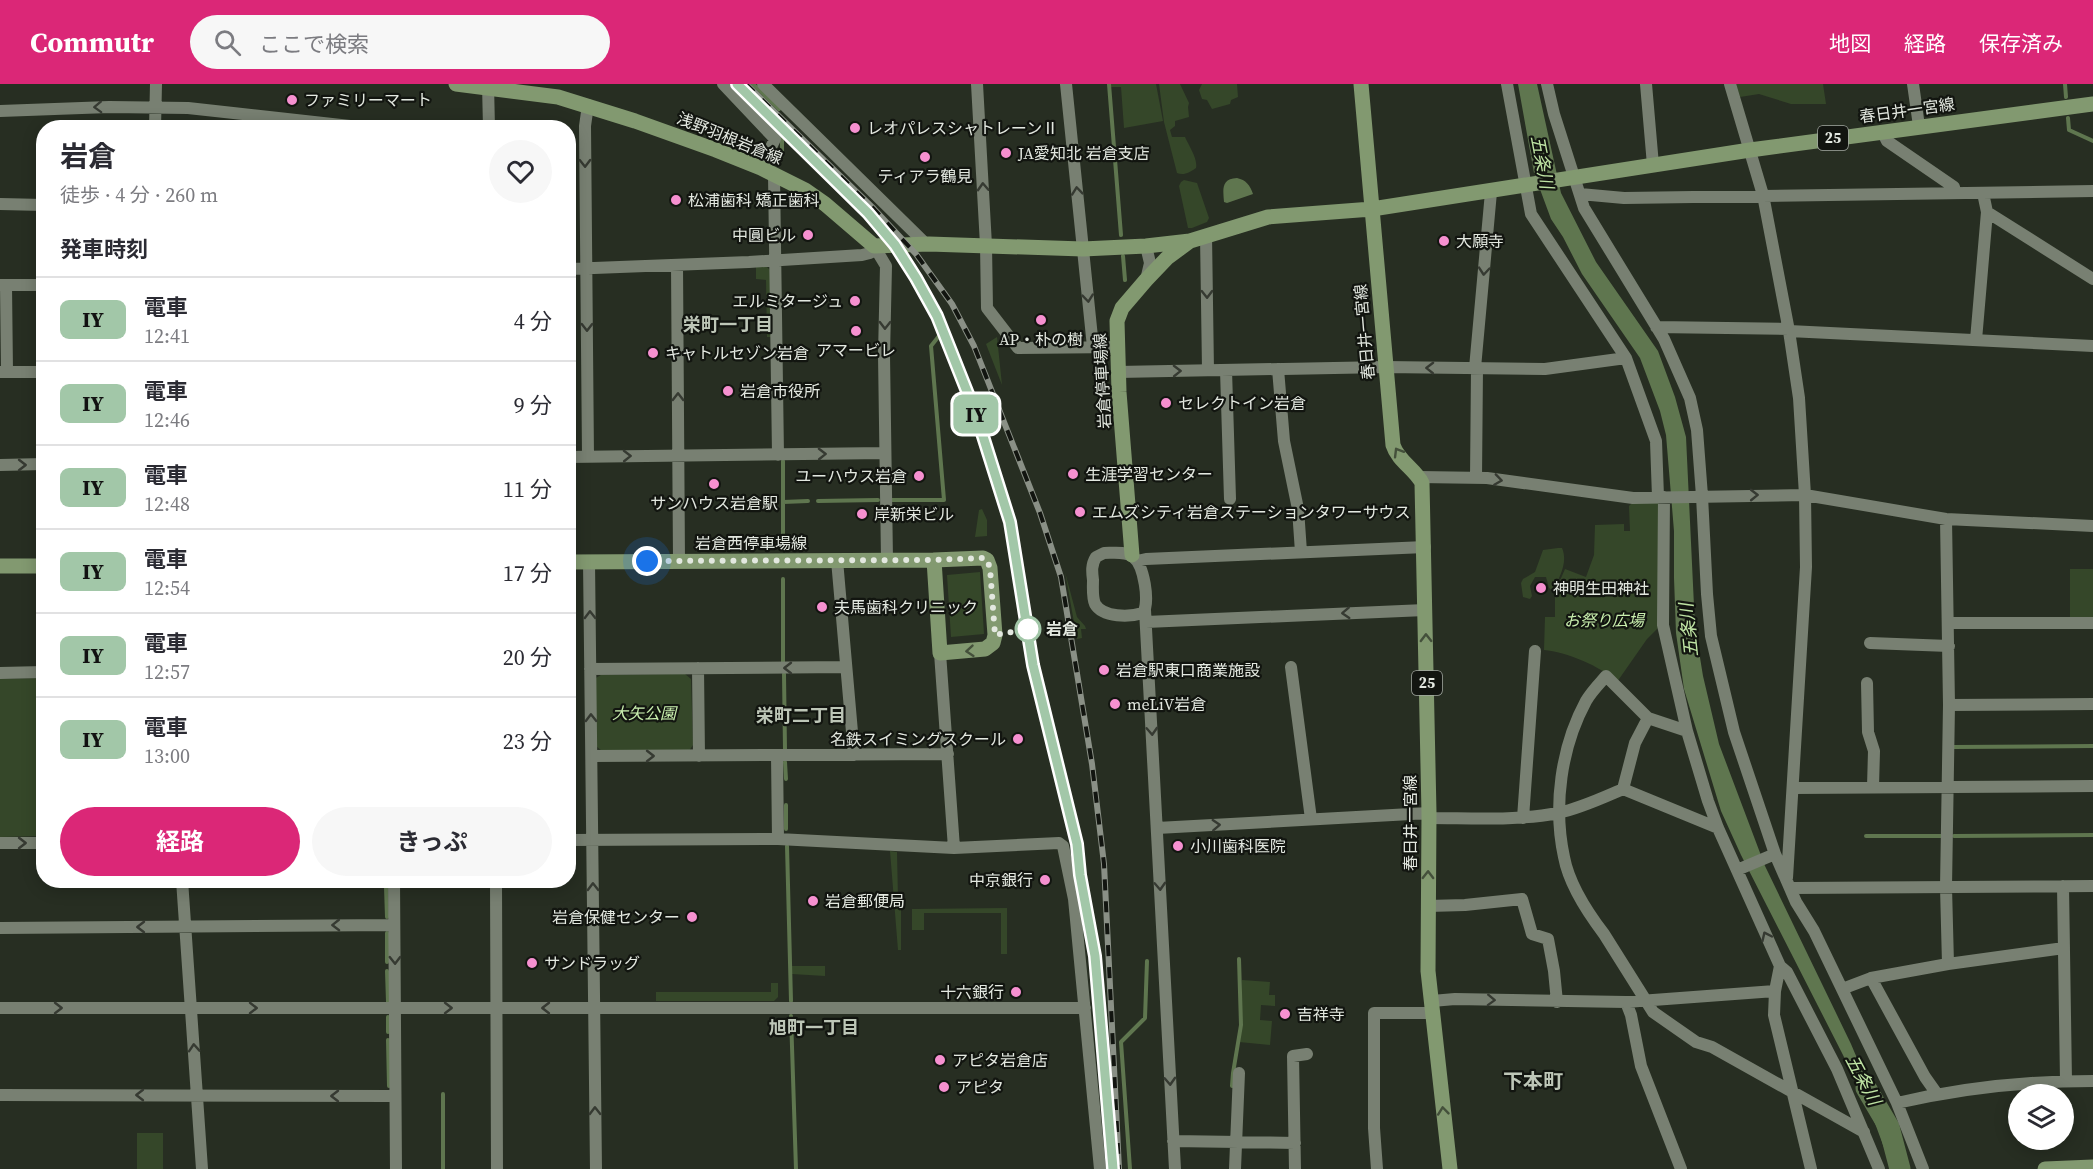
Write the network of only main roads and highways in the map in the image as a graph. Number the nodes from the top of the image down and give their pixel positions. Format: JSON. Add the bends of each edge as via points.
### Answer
{"nodes":[{"id":1,"x":456,"y":84,"type":"edge"},
{"id":2,"x":1361,"y":84,"type":"edge"},
{"id":3,"x":488,"y":86,"type":"edge"},
{"id":4,"x":558,"y":91,"type":"edge"},
{"id":5,"x":2093,"y":104,"type":"edge"},
{"id":6,"x":1372,"y":208,"type":"junction"},
{"id":7,"x":1190,"y":241,"type":"junction"},
{"id":8,"x":1134,"y":558,"type":"road end"},
{"id":9,"x":934,"y":560,"type":"junction"},
{"id":10,"x":576,"y":562,"type":"edge"},
{"id":11,"x":0,"y":566,"type":"edge"},
{"id":12,"x":36,"y":566,"type":"edge"},
{"id":13,"x":2093,"y":1167,"type":"edge"},
{"id":14,"x":1450,"y":1169,"type":"edge"},
{"id":15,"x":2045,"y":1169,"type":"edge"},
{"id":16,"x":2062,"y":1169,"type":"edge"}],
"edges":[{"from":1,"to":3,"type":"main road","name":"浅野羽根岩倉線"},
{"from":2,"to":6,"type":"main road"},
{"from":3,"to":4,"type":"main road","name":"浅野羽根岩倉線"},
{"from":4,"to":7,"type":"main road","name":"浅野羽根岩倉線","via":[[768,171],[825,204],[874,246],[1083,249]]},
{"from":5,"to":6,"type":"main road","name":"春日井一宮線","number":"25","via":[[1881,131]]},
{"from":6,"to":7,"type":"main road","name":"岩倉停車場線","via":[[1268,217]]},
{"from":14,"to":6,"type":"main road","name":"春日井一宮線","number":"25","one_way":true,"via":[[1428,971],[1422,483],[1395,451]]},
{"from":7,"to":8,"type":"main road","name":"岩倉停車場線","via":[[1146,280],[1122,308],[1117,321]]},
{"from":9,"to":9,"type":"main road","name":"岩倉西停車場線","one_way":true,"via":[[987,560],[995,635],[993,643],[985,649],[940,653]]},
{"from":9,"to":10,"type":"main road","name":"岩倉西停車場線"},
{"from":11,"to":12,"type":"main road"},
{"from":13,"to":16,"type":"main road"},
{"from":15,"to":16,"type":"main road"}]}
